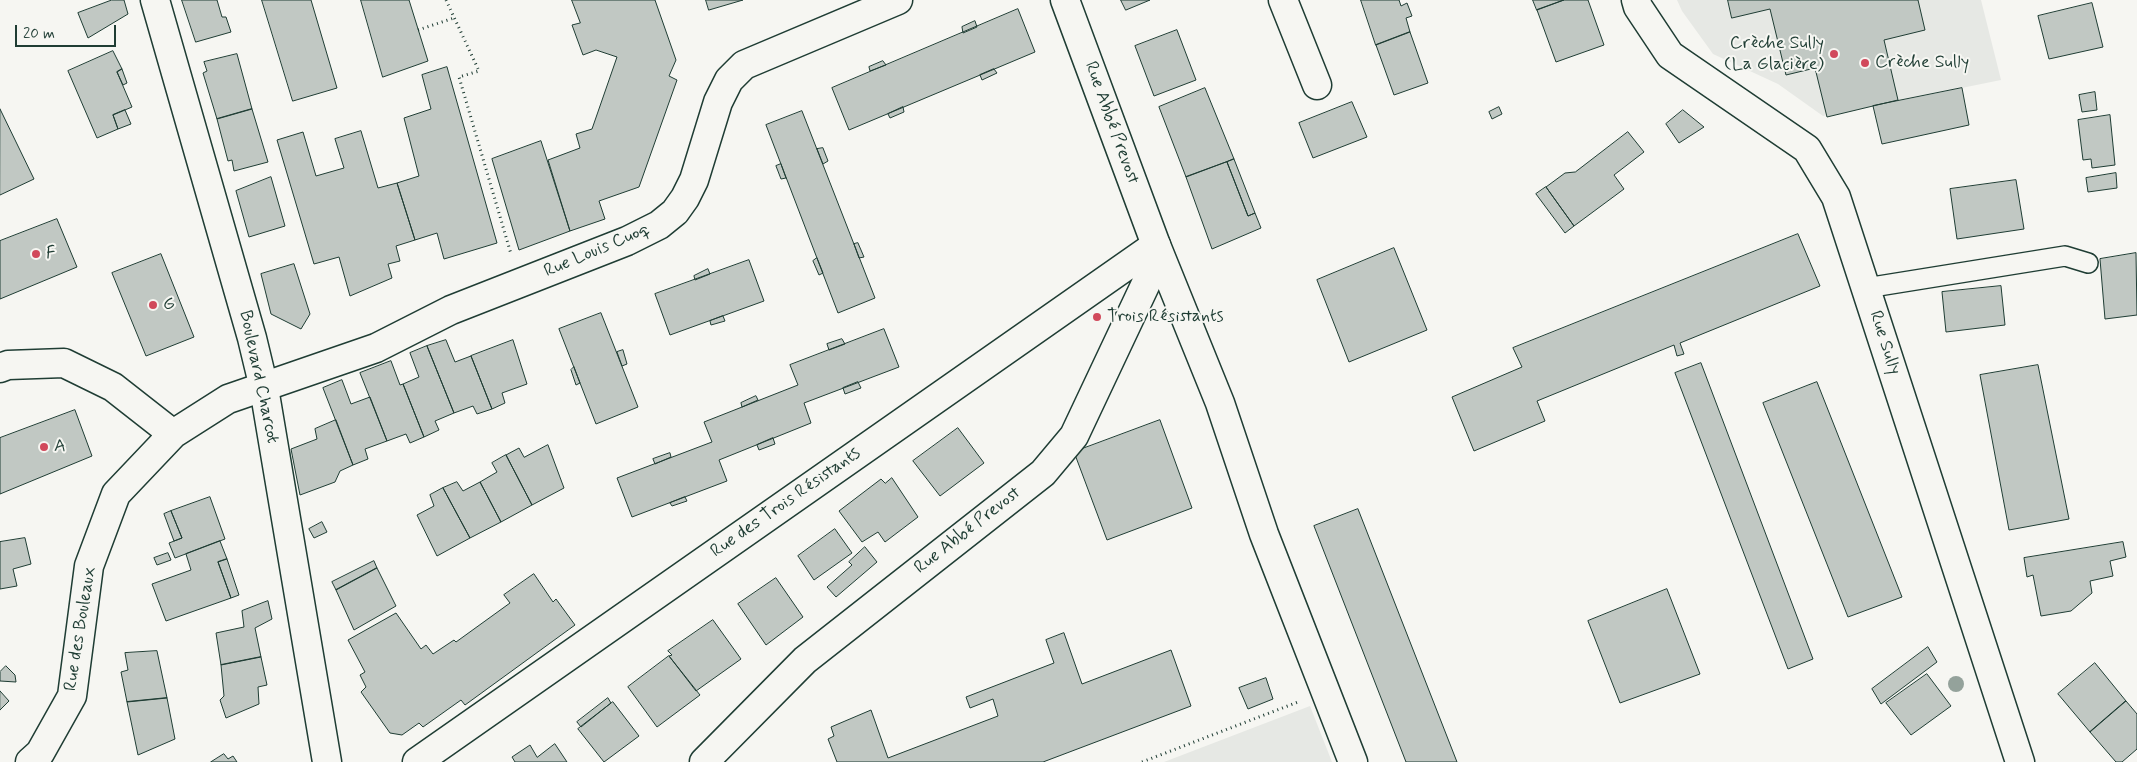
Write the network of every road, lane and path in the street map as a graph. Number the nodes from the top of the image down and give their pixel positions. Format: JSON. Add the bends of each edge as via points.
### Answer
{"nodes":[{"id":1,"x":155,"y":0,"type":"edge"},
{"id":2,"x":446,"y":0,"type":"edge"},
{"id":3,"x":898,"y":0,"type":"edge"},
{"id":4,"x":1065,"y":0,"type":"edge"},
{"id":5,"x":1283,"y":0,"type":"edge"},
{"id":6,"x":1636,"y":0,"type":"edge"},
{"id":7,"x":454,"y":18,"type":"junction"},
{"id":8,"x":418,"y":30,"type":"dead end"},
{"id":9,"x":1317,"y":85,"type":"dead end"},
{"id":10,"x":1156,"y":245,"type":"junction"},
{"id":11,"x":2088,"y":263,"type":"dead end"},
{"id":12,"x":520,"y":283,"type":"junction"},
{"id":13,"x":1866,"y":288,"type":"junction"},
{"id":14,"x":0,"y":368,"type":"edge"},
{"id":15,"x":264,"y":388,"type":"junction"},
{"id":16,"x":173,"y":434,"type":"junction"},
{"id":17,"x":1325,"y":691,"type":"junction"},
{"id":18,"x":30,"y":762,"type":"edge"},
{"id":19,"x":327,"y":762,"type":"edge"},
{"id":20,"x":417,"y":762,"type":"edge"},
{"id":21,"x":704,"y":762,"type":"edge"},
{"id":22,"x":1142,"y":762,"type":"edge"},
{"id":23,"x":1353,"y":762,"type":"edge"},
{"id":24,"x":2020,"y":762,"type":"edge"}],
"edges":[{"from":1,"to":15,"type":"street","name":"Boulevard Charcot"},
{"from":2,"to":7,"type":"path"},
{"from":3,"to":12,"type":"street","name":"Rue Louis Cuoq","via":[[744,65],[729,80],[718,102],[694,180],[675,212],[645,234]]},
{"from":4,"to":10,"type":"street","name":"Rue Abbé Prevost"},
{"from":5,"to":9,"type":"street"},
{"from":6,"to":13,"type":"street","name":"Rue Sully","via":[[1670,55],[1807,149],[1836,197]]},
{"from":7,"to":8,"type":"path"},
{"from":7,"to":12,"type":"path","via":[[479,71],[458,77]]},
{"from":10,"to":17,"type":"street","name":"Rue Abbé Prevost","via":[[1220,403],[1264,534]]},
{"from":10,"to":20,"type":"street","name":"Rue des Trois Résistants"},
{"from":10,"to":21,"type":"street","name":"Rue Abbé Prevost","via":[[1149,277],[1074,436],[1043,473],[805,660]]},
{"from":11,"to":13,"type":"lane","via":[[2065,256]]},
{"from":12,"to":15,"type":"street","name":"Rue Louis Cuoq","via":[[452,310],[376,348]]},
{"from":13,"to":24,"type":"street","name":"Rue Sully"},
{"from":14,"to":16,"type":"street","via":[[64,363],[114,387]]},
{"from":15,"to":16,"type":"street","name":"Rue des Bouleaux","via":[[228,399]]},
{"from":15,"to":19,"type":"street","name":"Boulevard Charcot"},
{"from":16,"to":18,"type":"street","name":"Rue des Bouleaux","via":[[116,494],[89,566],[72,696],[40,753]]},
{"from":17,"to":22,"type":"path"},
{"from":17,"to":23,"type":"street","name":"Rue Abbé Prevost"}]}
